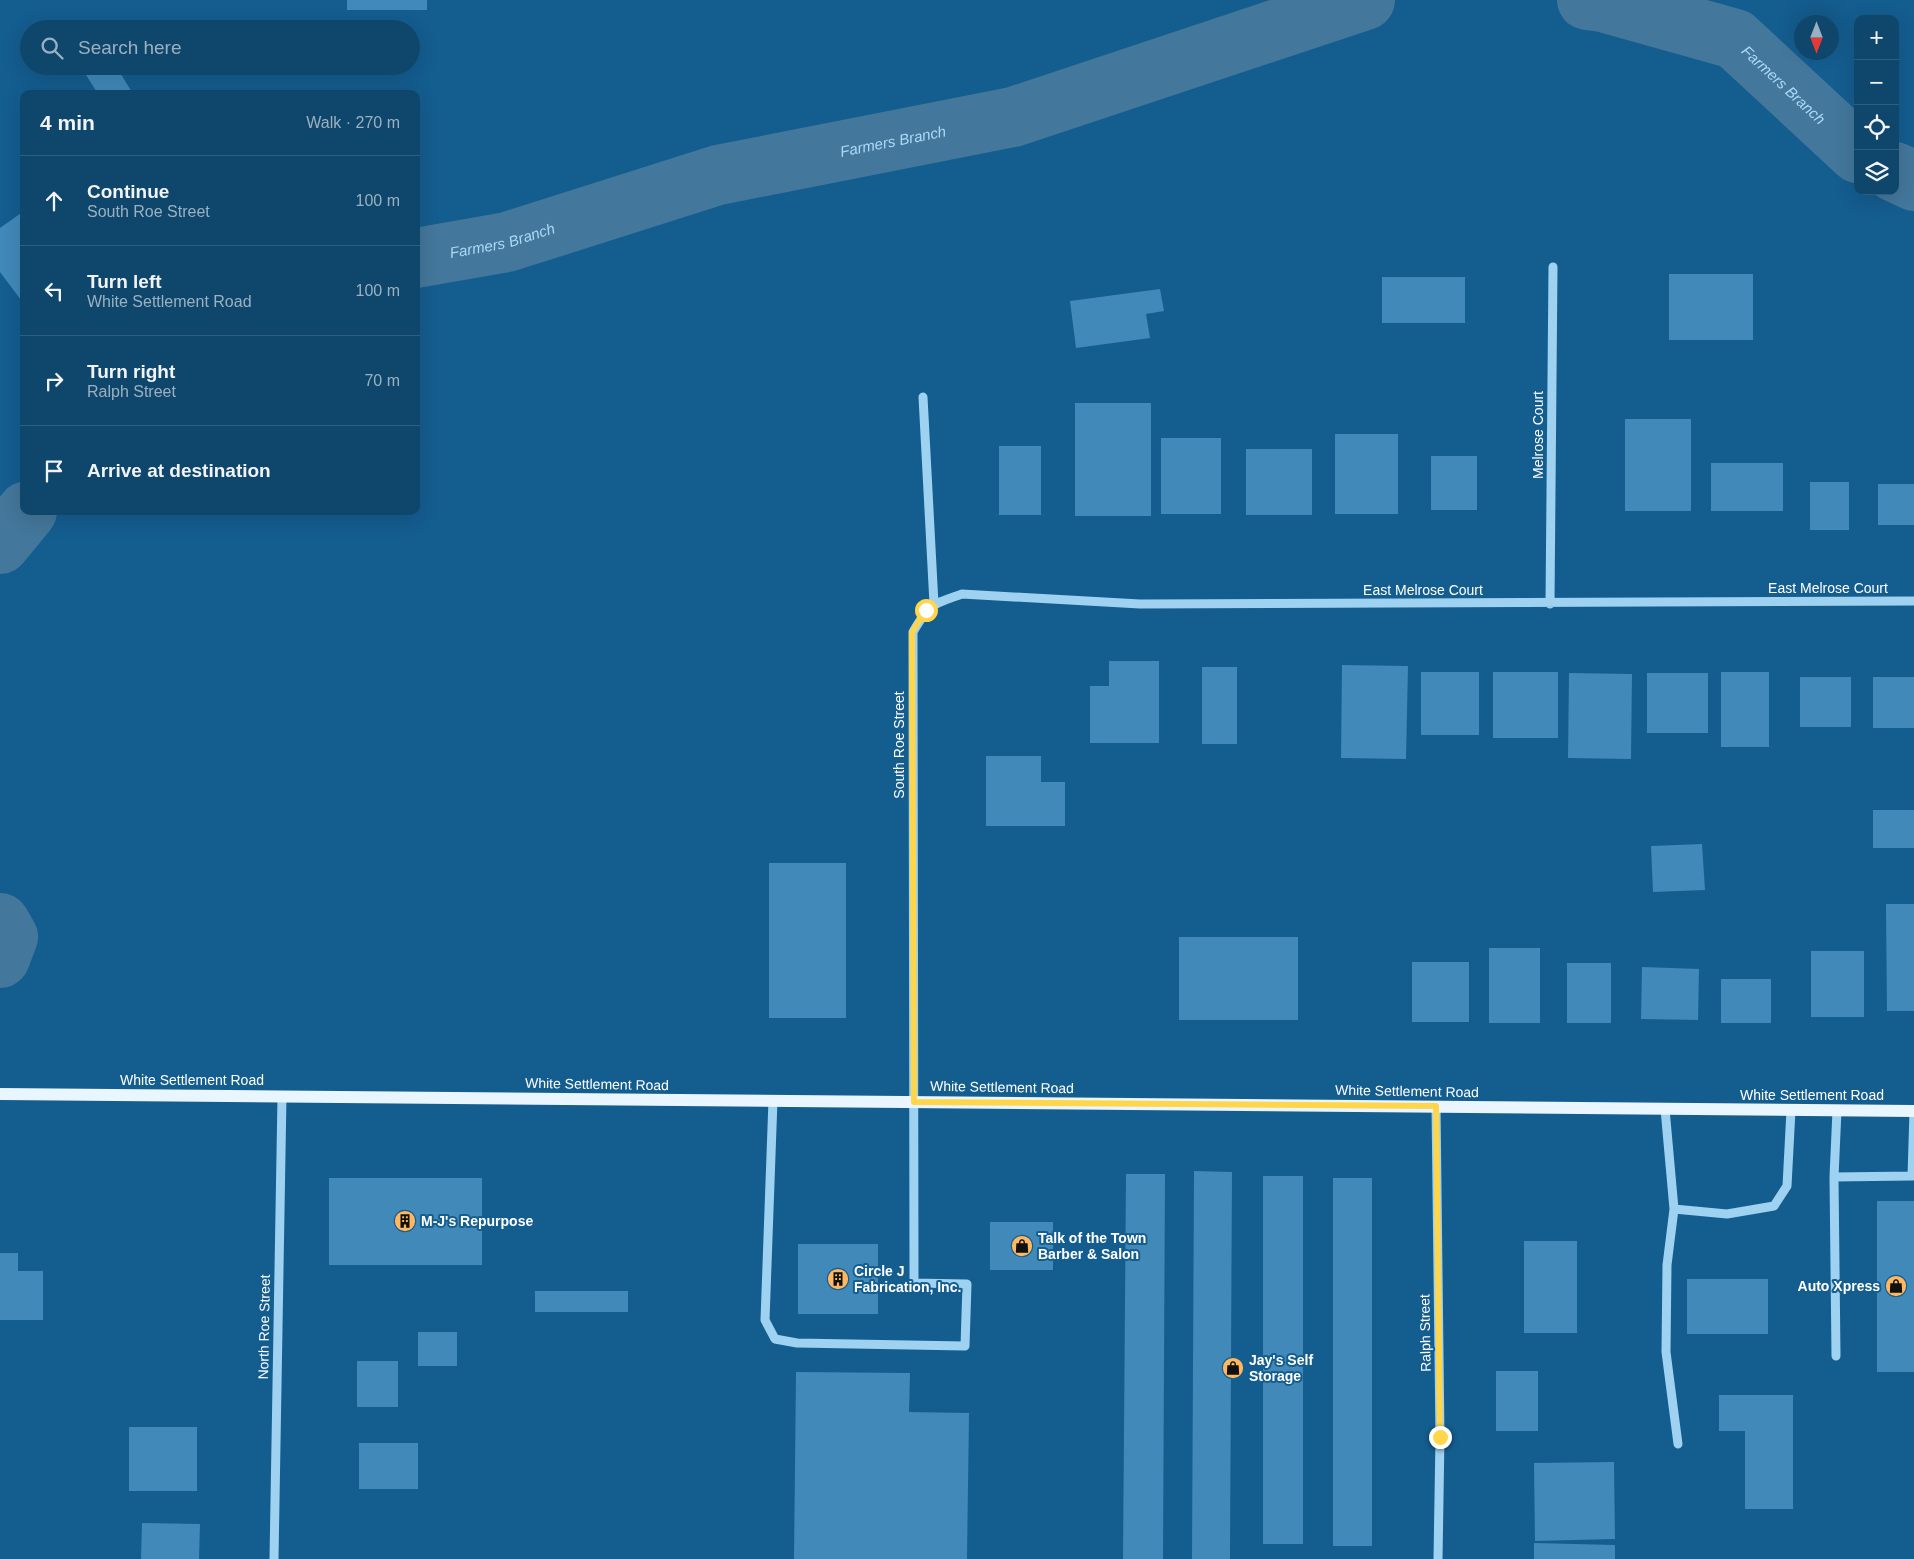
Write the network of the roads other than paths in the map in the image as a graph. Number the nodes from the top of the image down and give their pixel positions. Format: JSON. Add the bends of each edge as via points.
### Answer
{"nodes":[{"id":1,"x":1553,"y":267,"type":"dead end"},
{"id":2,"x":923,"y":398,"type":"dead end"},
{"id":3,"x":1914,"y":601,"type":"edge"},
{"id":4,"x":934,"y":604,"type":"junction"},
{"id":5,"x":1550,"y":604,"type":"junction"},
{"id":6,"x":0,"y":1094,"type":"edge"},
{"id":7,"x":282,"y":1096,"type":"junction"},
{"id":8,"x":773,"y":1100,"type":"junction"},
{"id":9,"x":914,"y":1102,"type":"junction"},
{"id":10,"x":1436,"y":1106,"type":"junction"},
{"id":11,"x":1664,"y":1109,"type":"junction"},
{"id":12,"x":1791,"y":1110,"type":"junction"},
{"id":13,"x":1837,"y":1110,"type":"junction"},
{"id":14,"x":1914,"y":1111,"type":"edge"},
{"id":15,"x":1834,"y":1177,"type":"junction"},
{"id":16,"x":1674,"y":1209,"type":"junction"},
{"id":17,"x":1836,"y":1356,"type":"dead end"},
{"id":18,"x":1678,"y":1444,"type":"dead end"},
{"id":19,"x":274,"y":1559,"type":"edge"},
{"id":20,"x":1438,"y":1559,"type":"edge"}],
"edges":[{"from":1,"to":5,"type":"street","name":"Melrose Court"},
{"from":2,"to":4,"type":"street"},
{"from":3,"to":5,"type":"street","name":"East Melrose Court"},
{"from":4,"to":5,"type":"street","name":"East Melrose Court","via":[[962,594],[1140,604]]},
{"from":4,"to":9,"type":"street","name":"South Roe Street","via":[[926,610],[912,632]]},
{"from":6,"to":7,"type":"main road","name":"White Settlement Road"},
{"from":7,"to":8,"type":"main road","name":"White Settlement Road"},
{"from":7,"to":19,"type":"street","name":"North Roe Street"},
{"from":8,"to":9,"type":"main road","name":"White Settlement Road"},
{"from":8,"to":9,"type":"street","name":"South Roe Street","via":[[765,1320],[775,1339],[797,1343],[965,1346],[967,1284],[914,1283]]},
{"from":9,"to":10,"type":"main road","name":"White Settlement Road"},
{"from":10,"to":11,"type":"main road","name":"White Settlement Road"},
{"from":10,"to":20,"type":"street","name":"Ralph Street","via":[[1440,1437]]},
{"from":11,"to":12,"type":"main road","name":"White Settlement Road"},
{"from":11,"to":16,"type":"street"},
{"from":12,"to":13,"type":"main road","name":"White Settlement Road"},
{"from":12,"to":16,"type":"street","via":[[1787,1186],[1774,1206],[1727,1214]]},
{"from":13,"to":14,"type":"main road","name":"White Settlement Road"},
{"from":13,"to":15,"type":"street"},
{"from":14,"to":15,"type":"street","via":[[1912,1176]]},
{"from":15,"to":17,"type":"street"},
{"from":16,"to":18,"type":"street","via":[[1667,1265],[1666,1352]]}]}
